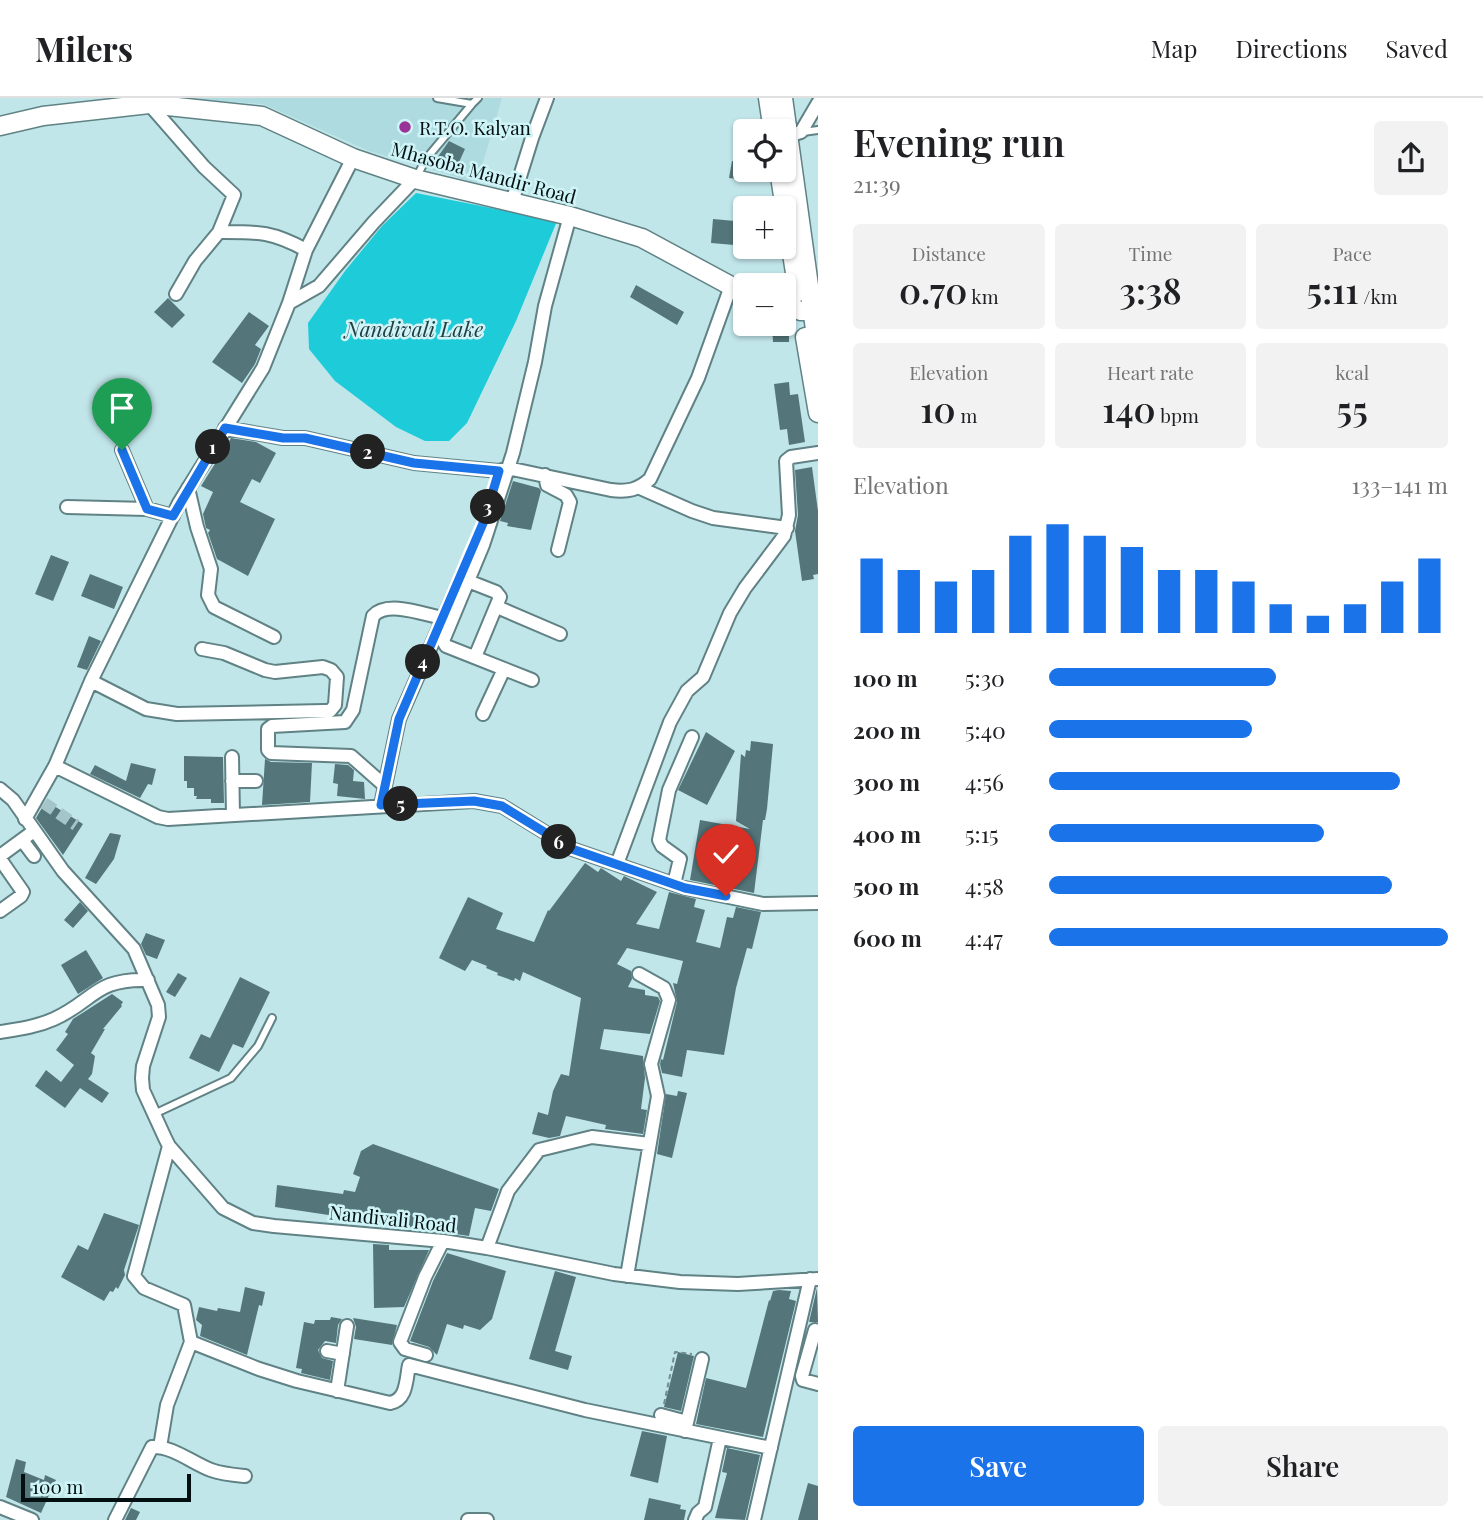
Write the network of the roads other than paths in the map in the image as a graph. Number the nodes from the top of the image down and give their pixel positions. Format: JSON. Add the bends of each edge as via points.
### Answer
{"nodes":[{"id":1,"x":437,"y":98,"type":"edge"},
{"id":2,"x":478,"y":98,"type":"edge"},
{"id":3,"x":547,"y":98,"type":"edge"},
{"id":4,"x":768,"y":98,"type":"edge"},
{"id":5,"x":783,"y":98,"type":"edge"},
{"id":6,"x":149,"y":101,"type":"edge"},
{"id":7,"x":818,"y":103,"type":"edge"},
{"id":8,"x":472,"y":104,"type":"junction"},
{"id":9,"x":779,"y":119,"type":"edge"},
{"id":10,"x":785,"y":119,"type":"edge"},
{"id":11,"x":796,"y":125,"type":"edge"},
{"id":12,"x":0,"y":126,"type":"edge"},
{"id":13,"x":818,"y":130,"type":"edge"},
{"id":14,"x":796,"y":133,"type":"edge"},
{"id":15,"x":354,"y":158,"type":"junction"},
{"id":16,"x":415,"y":180,"type":"junction"},
{"id":17,"x":781,"y":182,"type":"edge"},
{"id":18,"x":792,"y":182,"type":"edge"},
{"id":19,"x":512,"y":202,"type":"junction"},
{"id":20,"x":570,"y":216,"type":"junction"},
{"id":21,"x":219,"y":232,"type":"junction"},
{"id":22,"x":306,"y":250,"type":"junction"},
{"id":23,"x":733,"y":286,"type":"edge"},
{"id":24,"x":176,"y":294,"type":"dead end"},
{"id":25,"x":733,"y":300,"type":"edge"},
{"id":26,"x":289,"y":303,"type":"junction"},
{"id":27,"x":804,"y":309,"type":"edge"},
{"id":28,"x":818,"y":351,"type":"edge"},
{"id":29,"x":818,"y":413,"type":"edge"},
{"id":30,"x":225,"y":428,"type":"junction"},
{"id":31,"x":122,"y":450,"type":"dead end"},
{"id":32,"x":818,"y":453,"type":"edge"},
{"id":33,"x":503,"y":470,"type":"junction"},
{"id":34,"x":545,"y":475,"type":"junction"},
{"id":35,"x":188,"y":488,"type":"junction"},
{"id":36,"x":640,"y":488,"type":"junction"},
{"id":37,"x":67,"y":507,"type":"dead end"},
{"id":38,"x":147,"y":509,"type":"junction"},
{"id":39,"x":173,"y":516,"type":"junction"},
{"id":40,"x":787,"y":528,"type":"junction"},
{"id":41,"x":558,"y":550,"type":"dead end"},
{"id":42,"x":468,"y":581,"type":"junction"},
{"id":43,"x":497,"y":607,"type":"junction"},
{"id":44,"x":442,"y":618,"type":"junction"},
{"id":45,"x":559,"y":634,"type":"dead end"},
{"id":46,"x":274,"y":637,"type":"dead end"},
{"id":47,"x":202,"y":649,"type":"dead end"},
{"id":48,"x":475,"y":657,"type":"junction"},
{"id":49,"x":504,"y":668,"type":"junction"},
{"id":50,"x":531,"y":680,"type":"dead end"},
{"id":51,"x":91,"y":681,"type":"junction"},
{"id":52,"x":483,"y":714,"type":"dead end"},
{"id":53,"x":692,"y":737,"type":"dead end"},
{"id":54,"x":232,"y":757,"type":"dead end"},
{"id":55,"x":55,"y":766,"type":"junction"},
{"id":56,"x":232,"y":781,"type":"junction"},
{"id":57,"x":256,"y":781,"type":"dead end"},
{"id":58,"x":385,"y":786,"type":"junction"},
{"id":59,"x":0,"y":789,"type":"edge"},
{"id":60,"x":381,"y":805,"type":"junction"},
{"id":61,"x":233,"y":815,"type":"junction"},
{"id":62,"x":25,"y":818,"type":"junction"},
{"id":63,"x":34,"y":831,"type":"junction"},
{"id":64,"x":22,"y":840,"type":"junction"},
{"id":65,"x":34,"y":856,"type":"dead end"},
{"id":66,"x":0,"y":858,"type":"edge"},
{"id":67,"x":617,"y":864,"type":"junction"},
{"id":68,"x":674,"y":884,"type":"junction"},
{"id":69,"x":818,"y":903,"type":"edge"},
{"id":70,"x":0,"y":911,"type":"edge"},
{"id":71,"x":639,"y":974,"type":"dead end"},
{"id":72,"x":148,"y":980,"type":"junction"},
{"id":73,"x":272,"y":1018,"type":"dead end"},
{"id":74,"x":0,"y":1032,"type":"edge"},
{"id":75,"x":154,"y":1114,"type":"junction"},
{"id":76,"x":649,"y":1144,"type":"junction"},
{"id":77,"x":169,"y":1146,"type":"junction"},
{"id":78,"x":443,"y":1241,"type":"junction"},
{"id":79,"x":487,"y":1248,"type":"junction"},
{"id":80,"x":627,"y":1276,"type":"junction"},
{"id":81,"x":814,"y":1279,"type":"edge"},
{"id":82,"x":347,"y":1326,"type":"dead end"},
{"id":83,"x":799,"y":1326,"type":"junction"},
{"id":84,"x":816,"y":1330,"type":"edge"},
{"id":85,"x":191,"y":1342,"type":"junction"},
{"id":86,"x":327,"y":1351,"type":"dead end"},
{"id":87,"x":343,"y":1354,"type":"junction"},
{"id":88,"x":426,"y":1355,"type":"dead end"},
{"id":89,"x":702,"y":1359,"type":"road end"},
{"id":90,"x":818,"y":1384,"type":"edge"},
{"id":91,"x":337,"y":1391,"type":"junction"},
{"id":92,"x":662,"y":1415,"type":"road end"},
{"id":93,"x":686,"y":1426,"type":"junction"},
{"id":94,"x":720,"y":1438,"type":"junction"},
{"id":95,"x":160,"y":1447,"type":"junction"},
{"id":96,"x":771,"y":1448,"type":"junction"},
{"id":97,"x":245,"y":1476,"type":"dead end"},
{"id":98,"x":0,"y":1507,"type":"edge"},
{"id":99,"x":33,"y":1520,"type":"edge"},
{"id":100,"x":115,"y":1520,"type":"edge"},
{"id":101,"x":468,"y":1520,"type":"edge"},
{"id":102,"x":487,"y":1520,"type":"edge"},
{"id":103,"x":695,"y":1520,"type":"edge"},
{"id":104,"x":754,"y":1520,"type":"edge"}],
"edges":[{"from":1,"to":8,"type":"lane"},
{"from":2,"to":8,"type":"lane"},
{"from":3,"to":19,"type":"street"},
{"from":4,"to":9,"type":"street"},
{"from":5,"to":10,"type":"street"},
{"from":6,"to":12,"type":"street","name":"Mhasoba Mandir Road"},
{"from":6,"to":15,"type":"street","name":"Mhasoba Mandir Road","via":[[262,116]]},
{"from":6,"to":21,"type":"street","via":[[234,195]]},
{"from":7,"to":11,"type":"street"},
{"from":8,"to":16,"type":"lane","via":[[426,159]]},
{"from":13,"to":14,"type":"lane"},
{"from":15,"to":16,"type":"street","name":"Mhasoba Mandir Road"},
{"from":15,"to":22,"type":"street"},
{"from":16,"to":19,"type":"street","name":"Mhasoba Mandir Road"},
{"from":16,"to":26,"type":"street","via":[[319,286]]},
{"from":17,"to":27,"type":"street"},
{"from":18,"to":27,"type":"street"},
{"from":19,"to":20,"type":"street","name":"Mhasoba Mandir Road"},
{"from":20,"to":23,"type":"street","name":"Mhasoba Mandir Road","via":[[642,238]]},
{"from":20,"to":33,"type":"street","via":[[545,306],[521,425]]},
{"from":21,"to":22,"type":"street","via":[[261,232]]},
{"from":21,"to":24,"type":"street"},
{"from":22,"to":26,"type":"street"},
{"from":25,"to":36,"type":"street","via":[[650,478]]},
{"from":26,"to":30,"type":"street","via":[[263,368]]},
{"from":27,"to":28,"type":"street"},
{"from":27,"to":29,"type":"street"},
{"from":30,"to":33,"type":"street","via":[[305,438],[414,463]]},
{"from":30,"to":35,"type":"street"},
{"from":31,"to":38,"type":"street"},
{"from":32,"to":40,"type":"street","via":[[786,461]]},
{"from":33,"to":34,"type":"street"},
{"from":33,"to":42,"type":"street"},
{"from":33,"to":44,"type":"street"},
{"from":34,"to":36,"type":"street","via":[[611,490]]},
{"from":34,"to":41,"type":"street","via":[[547,485],[570,502]]},
{"from":35,"to":39,"type":"street"},
{"from":35,"to":46,"type":"street","via":[[211,569],[210,603]]},
{"from":36,"to":40,"type":"street","via":[[713,518]]},
{"from":37,"to":38,"type":"street"},
{"from":38,"to":39,"type":"street"},
{"from":39,"to":51,"type":"street"},
{"from":40,"to":67,"type":"street","via":[[730,613],[703,677],[687,691],[670,722]]},
{"from":42,"to":43,"type":"street","via":[[498,594]]},
{"from":42,"to":48,"type":"street","via":[[443,641]]},
{"from":43,"to":45,"type":"street"},
{"from":43,"to":48,"type":"street"},
{"from":44,"to":58,"type":"street","via":[[399,719]]},
{"from":44,"to":58,"type":"street","via":[[379,610],[373,616],[348,720],[268,729],[271,753],[351,756]]},
{"from":47,"to":51,"type":"street","via":[[275,672],[331,670],[337,677],[335,705],[330,711],[177,714],[146,709]]},
{"from":48,"to":49,"type":"street"},
{"from":49,"to":50,"type":"street"},
{"from":49,"to":52,"type":"street"},
{"from":51,"to":55,"type":"street"},
{"from":53,"to":68,"type":"street","via":[[669,790],[659,840],[680,859]]},
{"from":54,"to":56,"type":"street"},
{"from":55,"to":61,"type":"street","via":[[158,817],[178,820]]},
{"from":55,"to":62,"type":"street","via":[[40,801]]},
{"from":56,"to":57,"type":"street"},
{"from":56,"to":61,"type":"street"},
{"from":58,"to":60,"type":"street"},
{"from":59,"to":62,"type":"street","name":"Nandivali Road"},
{"from":60,"to":61,"type":"street"},
{"from":60,"to":67,"type":"street","via":[[474,801],[502,806],[572,849]]},
{"from":62,"to":63,"type":"street","name":"Nandivali Road"},
{"from":63,"to":64,"type":"street"},
{"from":63,"to":72,"type":"street","name":"Nandivali Road","via":[[134,949]]},
{"from":64,"to":65,"type":"street"},
{"from":64,"to":66,"type":"street"},
{"from":66,"to":70,"type":"street","via":[[23,892]]},
{"from":67,"to":68,"type":"street"},
{"from":68,"to":69,"type":"street","via":[[763,904]]},
{"from":71,"to":76,"type":"street","via":[[664,988],[669,1000],[651,1065],[658,1096]]},
{"from":72,"to":74,"type":"street","via":[[102,986],[56,1018]]},
{"from":72,"to":75,"type":"street","name":"Nandivali Road","via":[[159,1017],[142,1078]]},
{"from":73,"to":75,"type":"lane","via":[[258,1046],[231,1078]]},
{"from":75,"to":77,"type":"street","name":"Nandivali Road"},
{"from":76,"to":79,"type":"street","via":[[592,1137],[538,1150],[508,1191]]},
{"from":76,"to":80,"type":"street"},
{"from":77,"to":78,"type":"street","name":"Nandivali Road","via":[[223,1208],[253,1223]]},
{"from":77,"to":85,"type":"street","via":[[134,1276],[145,1288],[184,1305]]},
{"from":78,"to":79,"type":"street","name":"Nandivali Road"},
{"from":78,"to":88,"type":"street","via":[[400,1342],[405,1349]]},
{"from":79,"to":80,"type":"street","name":"Nandivali Road"},
{"from":80,"to":81,"type":"street","name":"Nandivali Road","via":[[710,1284]]},
{"from":81,"to":83,"type":"street"},
{"from":82,"to":87,"type":"street"},
{"from":83,"to":84,"type":"street"},
{"from":83,"to":96,"type":"street"},
{"from":84,"to":90,"type":"street","via":[[802,1376]]},
{"from":85,"to":91,"type":"street"},
{"from":85,"to":95,"type":"street","via":[[167,1405]]},
{"from":86,"to":87,"type":"street"},
{"from":87,"to":91,"type":"street"},
{"from":89,"to":93,"type":"street"},
{"from":91,"to":93,"type":"street","via":[[397,1401],[409,1365],[585,1410]]},
{"from":92,"to":93,"type":"street"},
{"from":93,"to":94,"type":"street"},
{"from":94,"to":96,"type":"street"},
{"from":94,"to":103,"type":"street","via":[[705,1507]]},
{"from":95,"to":97,"type":"street","via":[[212,1471]]},
{"from":95,"to":100,"type":"street","via":[[149,1449]]},
{"from":96,"to":104,"type":"street"},
{"from":98,"to":99,"type":"street"},
{"from":101,"to":102,"type":"street"}]}
